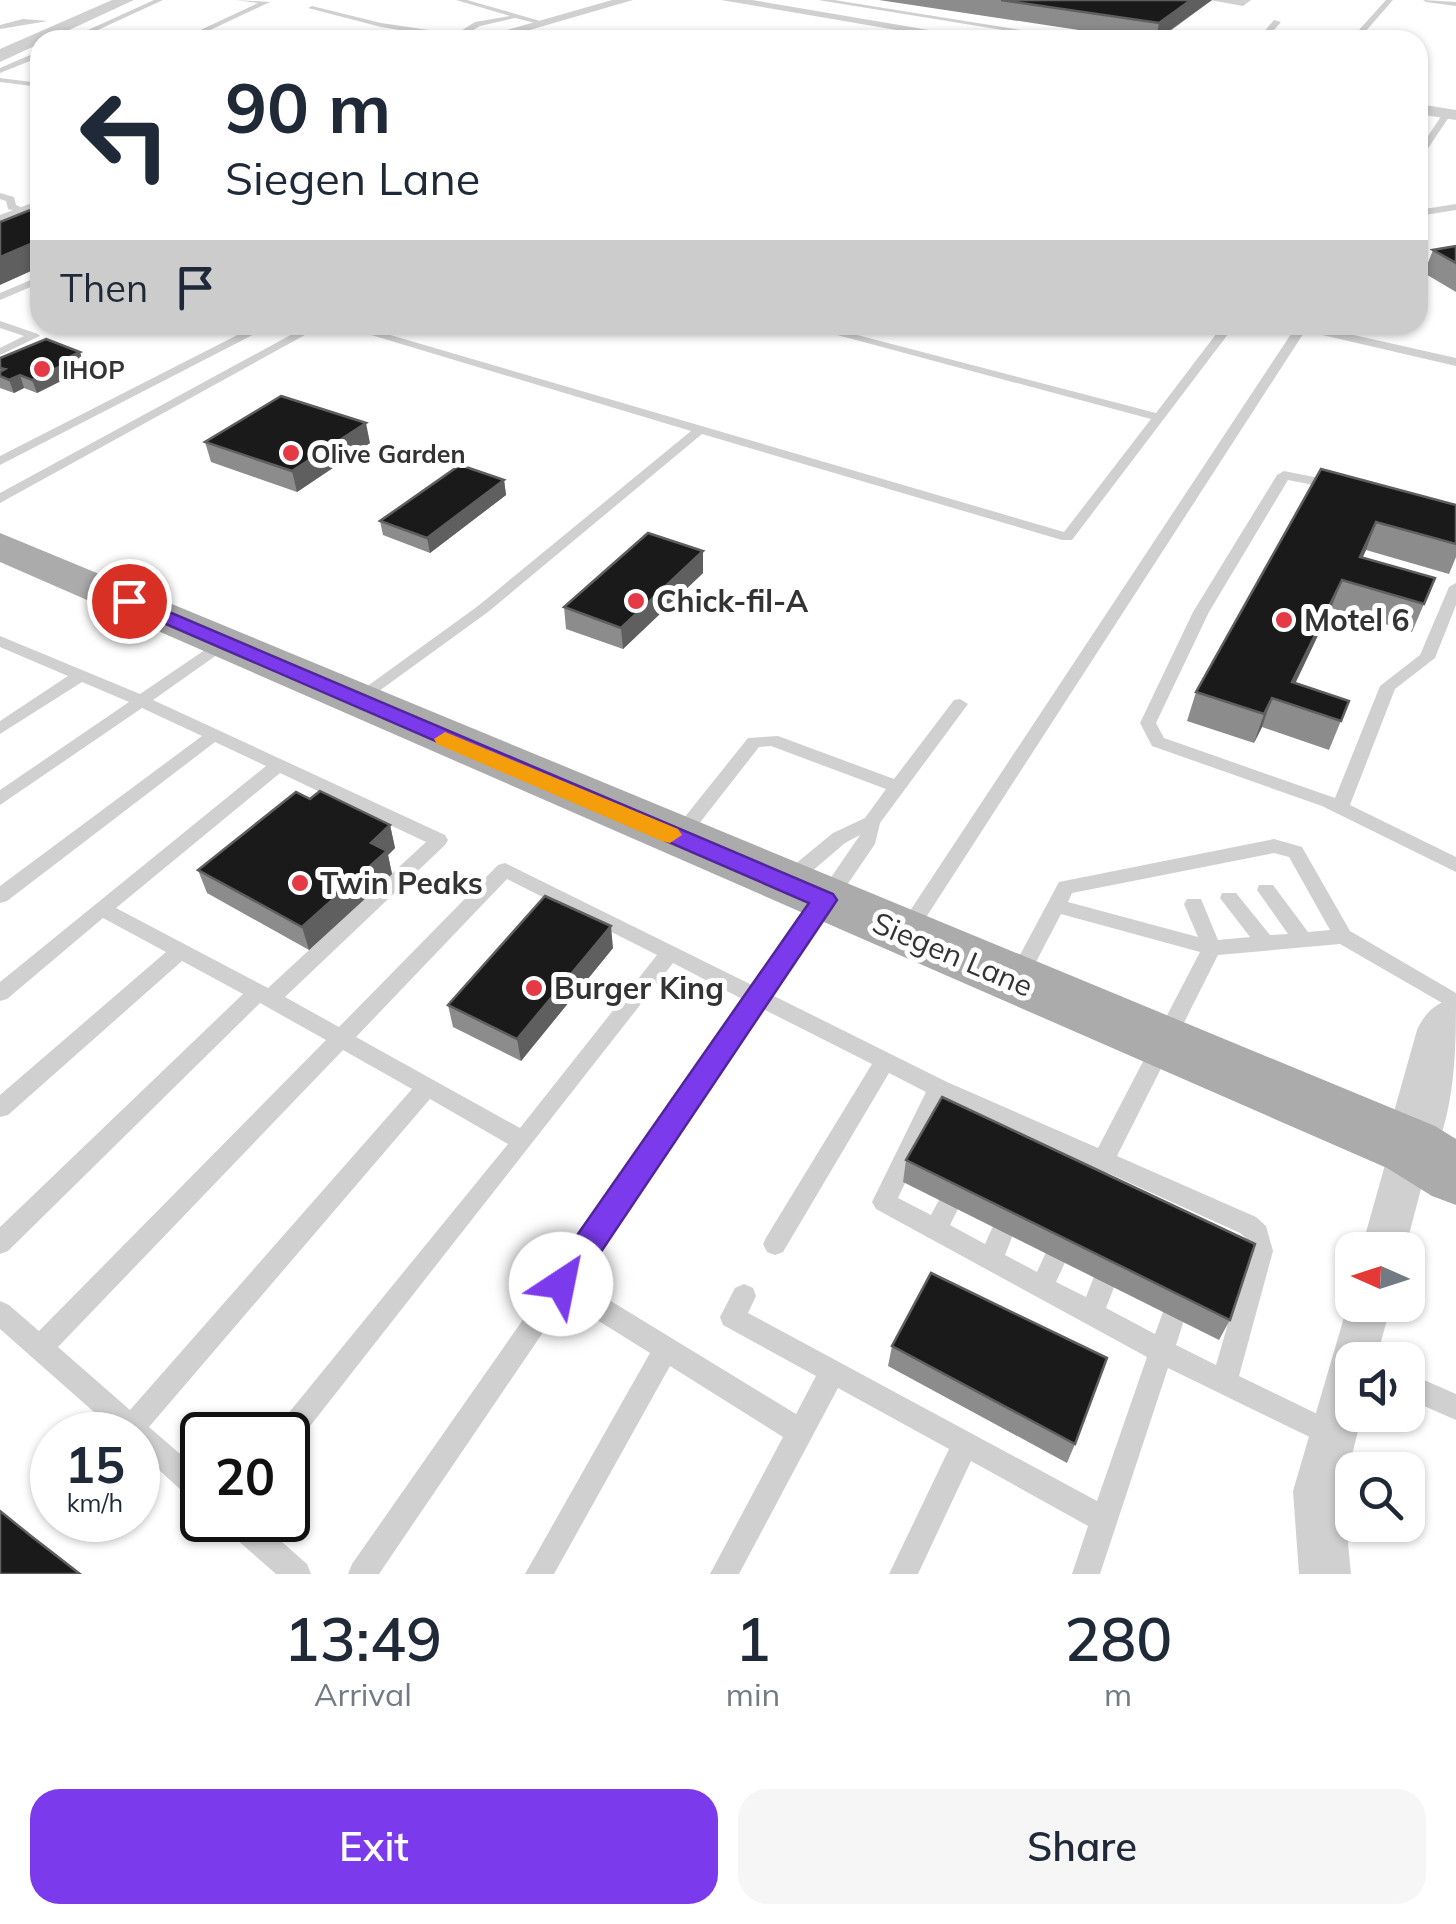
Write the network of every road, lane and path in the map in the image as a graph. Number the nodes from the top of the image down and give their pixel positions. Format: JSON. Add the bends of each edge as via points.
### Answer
{"nodes":[{"id":1,"x":93,"y":0,"type":"edge"},
{"id":2,"x":126,"y":0,"type":"edge"},
{"id":3,"x":160,"y":0,"type":"edge"},
{"id":4,"x":240,"y":0,"type":"edge"},
{"id":5,"x":459,"y":0,"type":"edge"},
{"id":6,"x":626,"y":0,"type":"edge"},
{"id":7,"x":727,"y":0,"type":"edge"},
{"id":8,"x":820,"y":0,"type":"edge"},
{"id":9,"x":1213,"y":0,"type":"edge"},
{"id":10,"x":1248,"y":0,"type":"edge"},
{"id":11,"x":1390,"y":0,"type":"edge"},
{"id":12,"x":1426,"y":0,"type":"edge"},
{"id":13,"x":270,"y":1,"type":"edge"},
{"id":14,"x":1456,"y":4,"type":"edge"},
{"id":15,"x":312,"y":8,"type":"dead end"},
{"id":16,"x":522,"y":17,"type":"junction"},
{"id":17,"x":1277,"y":22,"type":"dead end"},
{"id":18,"x":542,"y":23,"type":"junction"},
{"id":19,"x":1,"y":30,"type":"edge"},
{"id":20,"x":58,"y":30,"type":"edge"},
{"id":21,"x":92,"y":30,"type":"edge"},
{"id":22,"x":205,"y":30,"type":"edge"},
{"id":23,"x":419,"y":30,"type":"edge"},
{"id":24,"x":468,"y":30,"type":"edge"},
{"id":25,"x":516,"y":30,"type":"edge"},
{"id":26,"x":918,"y":30,"type":"edge"},
{"id":27,"x":1014,"y":30,"type":"edge"},
{"id":28,"x":1270,"y":30,"type":"edge"},
{"id":29,"x":1363,"y":30,"type":"edge"},
{"id":30,"x":30,"y":43,"type":"edge"},
{"id":31,"x":0,"y":56,"type":"edge"},
{"id":32,"x":30,"y":58,"type":"edge"},
{"id":33,"x":0,"y":72,"type":"edge"},
{"id":34,"x":0,"y":80,"type":"edge"},
{"id":35,"x":30,"y":84,"type":"edge"},
{"id":36,"x":1451,"y":114,"type":"edge"},
{"id":37,"x":1428,"y":144,"type":"edge"},
{"id":38,"x":0,"y":196,"type":"edge"},
{"id":39,"x":1456,"y":207,"type":"edge"},
{"id":40,"x":30,"y":208,"type":"edge"},
{"id":41,"x":30,"y":209,"type":"edge"},
{"id":42,"x":1428,"y":212,"type":"edge"},
{"id":43,"x":0,"y":221,"type":"edge"},
{"id":44,"x":30,"y":284,"type":"edge"},
{"id":45,"x":0,"y":297,"type":"edge"},
{"id":46,"x":0,"y":324,"type":"edge"},
{"id":47,"x":30,"y":335,"type":"edge"},
{"id":48,"x":31,"y":335,"type":"edge"},
{"id":49,"x":246,"y":335,"type":"edge"},
{"id":50,"x":299,"y":335,"type":"edge"},
{"id":51,"x":377,"y":335,"type":"edge"},
{"id":52,"x":844,"y":335,"type":"edge"},
{"id":53,"x":1221,"y":335,"type":"edge"},
{"id":54,"x":1297,"y":335,"type":"edge"},
{"id":55,"x":1341,"y":335,"type":"edge"},
{"id":56,"x":0,"y":352,"type":"edge"},
{"id":57,"x":1456,"y":362,"type":"edge"},
{"id":58,"x":1158,"y":417,"type":"junction"},
{"id":59,"x":698,"y":431,"type":"junction"},
{"id":60,"x":0,"y":461,"type":"edge"},
{"id":61,"x":1347,"y":488,"type":"edge"},
{"id":62,"x":0,"y":500,"type":"edge"},
{"id":63,"x":0,"y":546,"type":"edge"},
{"id":64,"x":1456,"y":587,"type":"edge"},
{"id":65,"x":0,"y":640,"type":"edge"},
{"id":66,"x":226,"y":642,"type":"junction"},
{"id":67,"x":20,"y":649,"type":"junction"},
{"id":68,"x":0,"y":662,"type":"edge"},
{"id":69,"x":80,"y":675,"type":"junction"},
{"id":70,"x":144,"y":702,"type":"junction"},
{"id":71,"x":357,"y":702,"type":"junction"},
{"id":72,"x":960,"y":704,"type":"dead end"},
{"id":73,"x":0,"y":729,"type":"edge"},
{"id":74,"x":214,"y":735,"type":"junction"},
{"id":75,"x":279,"y":765,"type":"junction"},
{"id":76,"x":896,"y":787,"type":"junction"},
{"id":77,"x":0,"y":800,"type":"edge"},
{"id":78,"x":1340,"y":808,"type":"junction"},
{"id":79,"x":871,"y":822,"type":"junction"},
{"id":80,"x":678,"y":838,"type":"junction"},
{"id":81,"x":1456,"y":865,"type":"edge"},
{"id":82,"x":1266,"y":890,"type":"dead end"},
{"id":83,"x":805,"y":892,"type":"junction"},
{"id":84,"x":0,"y":896,"type":"edge"},
{"id":85,"x":1229,"y":898,"type":"dead end"},
{"id":86,"x":1194,"y":904,"type":"dead end"},
{"id":87,"x":1056,"y":906,"type":"junction"},
{"id":88,"x":102,"y":909,"type":"junction"},
{"id":89,"x":1152,"y":913,"type":"dead end"},
{"id":90,"x":906,"y":934,"type":"junction"},
{"id":91,"x":1164,"y":935,"type":"junction"},
{"id":92,"x":1343,"y":936,"type":"junction"},
{"id":93,"x":1301,"y":937,"type":"junction"},
{"id":94,"x":1264,"y":941,"type":"junction"},
{"id":95,"x":1212,"y":948,"type":"junction"},
{"id":96,"x":180,"y":950,"type":"junction"},
{"id":97,"x":669,"y":954,"type":"junction"},
{"id":98,"x":1016,"y":981,"type":"junction"},
{"id":99,"x":0,"y":993,"type":"edge"},
{"id":100,"x":264,"y":996,"type":"junction"},
{"id":101,"x":757,"y":999,"type":"junction"},
{"id":102,"x":1456,"y":1002,"type":"edge"},
{"id":103,"x":1456,"y":1017,"type":"edge"},
{"id":104,"x":341,"y":1039,"type":"junction"},
{"id":105,"x":1164,"y":1043,"type":"junction"},
{"id":106,"x":884,"y":1062,"type":"junction"},
{"id":107,"x":427,"y":1087,"type":"junction"},
{"id":108,"x":939,"y":1088,"type":"junction"},
{"id":109,"x":0,"y":1108,"type":"edge"},
{"id":110,"x":997,"y":1114,"type":"junction"},
{"id":111,"x":982,"y":1140,"type":"edge"},
{"id":112,"x":523,"y":1141,"type":"junction"},
{"id":113,"x":1441,"y":1159,"type":"edge"},
{"id":114,"x":1101,"y":1163,"type":"junction"},
{"id":115,"x":1087,"y":1190,"type":"edge"},
{"id":116,"x":948,"y":1204,"type":"edge"},
{"id":117,"x":935,"y":1230,"type":"junction"},
{"id":118,"x":1002,"y":1232,"type":"edge"},
{"id":119,"x":1394,"y":1232,"type":"edge"},
{"id":120,"x":0,"y":1243,"type":"edge"},
{"id":121,"x":775,"y":1244,"type":"dead end"},
{"id":122,"x":1055,"y":1258,"type":"edge"},
{"id":123,"x":991,"y":1260,"type":"junction"},
{"id":124,"x":1104,"y":1282,"type":"edge"},
{"id":125,"x":561,"y":1284,"type":"junction"},
{"id":126,"x":1042,"y":1288,"type":"junction"},
{"id":127,"x":744,"y":1296,"type":"dead end"},
{"id":128,"x":0,"y":1314,"type":"edge"},
{"id":129,"x":1091,"y":1314,"type":"junction"},
{"id":130,"x":1173,"y":1317,"type":"edge"},
{"id":131,"x":40,"y":1348,"type":"junction"},
{"id":132,"x":666,"y":1350,"type":"junction"},
{"id":133,"x":1161,"y":1352,"type":"junction"},
{"id":134,"x":832,"y":1371,"type":"junction"},
{"id":135,"x":1224,"y":1382,"type":"junction"},
{"id":136,"x":1425,"y":1393,"type":"edge"},
{"id":137,"x":1456,"y":1407,"type":"edge"},
{"id":138,"x":113,"y":1412,"type":"edge"},
{"id":139,"x":145,"y":1412,"type":"edge"},
{"id":140,"x":305,"y":1412,"type":"edge"},
{"id":141,"x":1335,"y":1421,"type":"edge"},
{"id":142,"x":800,"y":1432,"type":"junction"},
{"id":143,"x":1331,"y":1434,"type":"junction"},
{"id":144,"x":965,"y":1444,"type":"junction"},
{"id":145,"x":160,"y":1453,"type":"edge"},
{"id":146,"x":180,"y":1471,"type":"edge"},
{"id":147,"x":1105,"y":1520,"type":"junction"},
{"id":148,"x":261,"y":1542,"type":"edge"},
{"id":149,"x":297,"y":1574,"type":"edge"},
{"id":150,"x":362,"y":1574,"type":"edge"},
{"id":151,"x":539,"y":1574,"type":"edge"},
{"id":152,"x":724,"y":1574,"type":"edge"},
{"id":153,"x":903,"y":1574,"type":"edge"},
{"id":154,"x":1086,"y":1574,"type":"edge"},
{"id":155,"x":1325,"y":1574,"type":"edge"}],
"edges":[{"from":1,"to":19,"type":"street","via":[[36,25]]},
{"from":2,"to":20,"type":"street"},
{"from":3,"to":21,"type":"lane"},
{"from":4,"to":13,"type":"lane"},
{"from":5,"to":16,"type":"lane"},
{"from":6,"to":18,"type":"street"},
{"from":7,"to":26,"type":"street"},
{"from":8,"to":27,"type":"lane"},
{"from":9,"to":10,"type":"lane"},
{"from":11,"to":29,"type":"lane"},
{"from":12,"to":14,"type":"lane"},
{"from":13,"to":22,"type":"lane"},
{"from":15,"to":23,"type":"lane"},
{"from":16,"to":18,"type":"lane"},
{"from":16,"to":24,"type":"lane"},
{"from":17,"to":28,"type":"lane"},
{"from":18,"to":25,"type":"street"},
{"from":30,"to":31,"type":"street"},
{"from":32,"to":33,"type":"lane"},
{"from":34,"to":35,"type":"lane"},
{"from":36,"to":37,"type":"lane"},
{"from":38,"to":40,"type":"lane","via":[[11,199],[10,207]]},
{"from":39,"to":42,"type":"lane"},
{"from":41,"to":43,"type":"street"},
{"from":44,"to":45,"type":"lane"},
{"from":46,"to":47,"type":"lane"},
{"from":48,"to":56,"type":"lane"},
{"from":49,"to":60,"type":"lane"},
{"from":50,"to":62,"type":"lane"},
{"from":51,"to":59,"type":"lane"},
{"from":52,"to":58,"type":"lane"},
{"from":53,"to":58,"type":"lane"},
{"from":54,"to":90,"type":"lane"},
{"from":55,"to":57,"type":"lane"},
{"from":58,"to":59,"type":"lane","via":[[1066,538]]},
{"from":59,"to":71,"type":"lane","via":[[483,609]]},
{"from":61,"to":78,"type":"lane","via":[[1284,474],[1201,612],[1148,724],[1158,742]]},
{"from":63,"to":66,"type":"main road","name":"Siegen Lane"},
{"from":64,"to":78,"type":"lane","via":[[1427,658],[1388,686]]},
{"from":65,"to":67,"type":"lane"},
{"from":66,"to":70,"type":"lane"},
{"from":66,"to":71,"type":"main road","name":"Siegen Lane"},
{"from":67,"to":68,"type":"lane"},
{"from":67,"to":69,"type":"lane"},
{"from":69,"to":70,"type":"lane"},
{"from":69,"to":73,"type":"lane"},
{"from":70,"to":74,"type":"lane"},
{"from":70,"to":77,"type":"lane"},
{"from":71,"to":80,"type":"main road","name":"Siegen Lane"},
{"from":72,"to":76,"type":"lane"},
{"from":74,"to":75,"type":"lane"},
{"from":74,"to":84,"type":"lane"},
{"from":75,"to":88,"type":"lane"},
{"from":75,"to":100,"type":"lane","via":[[439,840]]},
{"from":76,"to":79,"type":"lane"},
{"from":76,"to":80,"type":"lane","via":[[772,740],[754,742]]},
{"from":78,"to":81,"type":"lane"},
{"from":79,"to":83,"type":"lane","via":[[839,838]]},
{"from":79,"to":83,"type":"lane","via":[[869,839]]},
{"from":80,"to":83,"type":"main road","name":"Siegen Lane"},
{"from":82,"to":93,"type":"lane"},
{"from":83,"to":90,"type":"main road","name":"Siegen Lane"},
{"from":83,"to":101,"type":"lane"},
{"from":85,"to":94,"type":"lane"},
{"from":86,"to":95,"type":"lane"},
{"from":87,"to":91,"type":"lane"},
{"from":87,"to":92,"type":"lane","via":[[1066,887],[1241,859],[1274,846],[1296,852]]},
{"from":87,"to":98,"type":"lane"},
{"from":88,"to":96,"type":"lane"},
{"from":88,"to":99,"type":"lane"},
{"from":89,"to":91,"type":"lane"},
{"from":90,"to":98,"type":"main road","name":"Siegen Lane"},
{"from":91,"to":95,"type":"lane"},
{"from":92,"to":93,"type":"lane"},
{"from":92,"to":102,"type":"lane"},
{"from":93,"to":94,"type":"lane"},
{"from":94,"to":95,"type":"lane"},
{"from":95,"to":105,"type":"lane"},
{"from":96,"to":100,"type":"lane"},
{"from":96,"to":109,"type":"lane"},
{"from":97,"to":101,"type":"lane"},
{"from":97,"to":104,"type":"lane","via":[[505,870]]},
{"from":97,"to":112,"type":"lane"},
{"from":98,"to":105,"type":"main road","name":"Siegen Lane"},
{"from":100,"to":104,"type":"lane"},
{"from":100,"to":120,"type":"lane"},
{"from":101,"to":106,"type":"lane"},
{"from":101,"to":125,"type":"lane"},
{"from":103,"to":113,"type":"street","via":[[1442,1030]]},
{"from":104,"to":107,"type":"lane"},
{"from":104,"to":131,"type":"lane"},
{"from":105,"to":113,"type":"main road","name":"Siegen Lane"},
{"from":105,"to":114,"type":"lane"},
{"from":106,"to":108,"type":"lane"},
{"from":106,"to":121,"type":"lane"},
{"from":107,"to":112,"type":"lane"},
{"from":107,"to":139,"type":"lane"},
{"from":108,"to":110,"type":"lane"},
{"from":108,"to":117,"type":"lane","via":[[884,1202]]},
{"from":110,"to":111,"type":"lane"},
{"from":110,"to":114,"type":"lane","via":[[1041,1142]]},
{"from":112,"to":140,"type":"lane"},
{"from":113,"to":119,"type":"street"},
{"from":114,"to":115,"type":"lane"},
{"from":114,"to":135,"type":"lane","via":[[1138,1186],[1258,1234],[1261,1244]]},
{"from":116,"to":117,"type":"lane"},
{"from":117,"to":123,"type":"lane"},
{"from":118,"to":123,"type":"lane"},
{"from":122,"to":126,"type":"lane"},
{"from":123,"to":126,"type":"lane"},
{"from":124,"to":129,"type":"lane"},
{"from":125,"to":132,"type":"lane"},
{"from":125,"to":150,"type":"lane"},
{"from":126,"to":129,"type":"lane"},
{"from":127,"to":134,"type":"lane","via":[[732,1317]]},
{"from":128,"to":131,"type":"lane"},
{"from":129,"to":133,"type":"lane"},
{"from":130,"to":133,"type":"lane"},
{"from":131,"to":138,"type":"lane"},
{"from":132,"to":142,"type":"lane"},
{"from":132,"to":151,"type":"lane"},
{"from":133,"to":135,"type":"lane"},
{"from":133,"to":147,"type":"lane"},
{"from":134,"to":142,"type":"lane"},
{"from":134,"to":144,"type":"lane"},
{"from":135,"to":143,"type":"lane"},
{"from":136,"to":137,"type":"lane"},
{"from":141,"to":143,"type":"street"},
{"from":142,"to":152,"type":"lane"},
{"from":143,"to":155,"type":"street","via":[[1318,1491]]},
{"from":144,"to":147,"type":"lane"},
{"from":144,"to":153,"type":"lane"},
{"from":145,"to":146,"type":"lane"},
{"from":147,"to":154,"type":"lane"},
{"from":148,"to":149,"type":"lane"}]}
